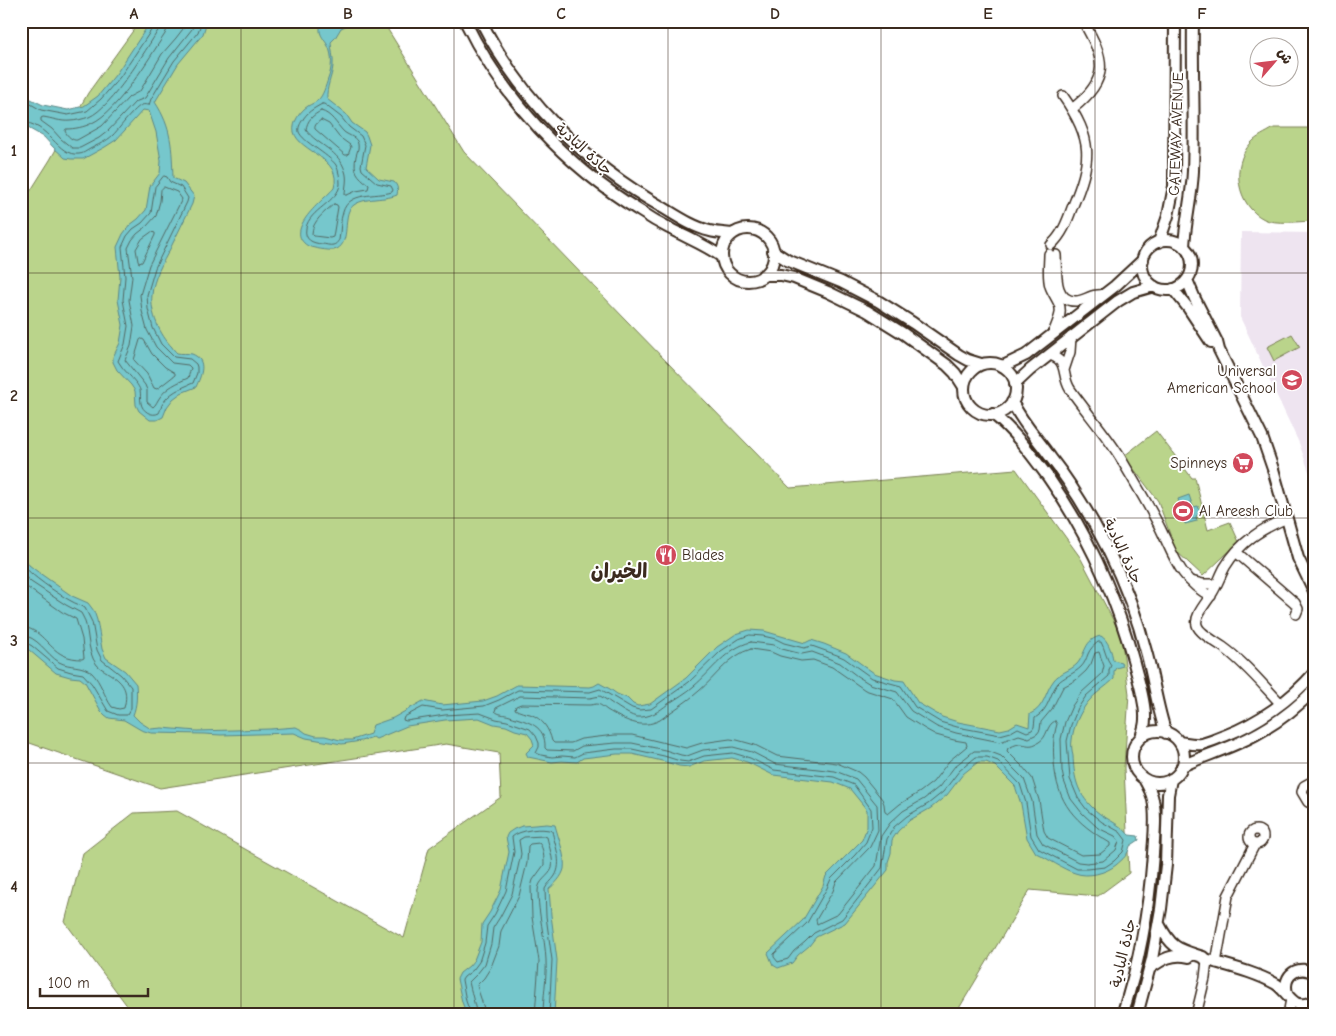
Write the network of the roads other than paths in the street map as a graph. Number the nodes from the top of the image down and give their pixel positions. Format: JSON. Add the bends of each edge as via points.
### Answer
{"nodes":[{"id":1,"x":465,"y":21,"type":"edge"},
{"id":2,"x":481,"y":21,"type":"edge"},
{"id":3,"x":1083,"y":21,"type":"edge"},
{"id":4,"x":1175,"y":21,"type":"edge"},
{"id":5,"x":1193,"y":21,"type":"edge"},
{"id":6,"x":1063,"y":96,"type":"dead end"},
{"id":7,"x":1072,"y":109,"type":"junction"},
{"id":8,"x":527,"y":115,"type":"junction"},
{"id":9,"x":563,"y":133,"type":"junction"},
{"id":10,"x":733,"y":234,"type":"junction"},
{"id":11,"x":1158,"y":242,"type":"junction"},
{"id":12,"x":1184,"y":247,"type":"junction"},
{"id":13,"x":773,"y":251,"type":"junction"},
{"id":14,"x":1053,"y":251,"type":"junction"},
{"id":15,"x":722,"y":257,"type":"junction"},
{"id":16,"x":1143,"y":260,"type":"junction"},
{"id":17,"x":763,"y":275,"type":"junction"},
{"id":18,"x":1187,"y":280,"type":"junction"},
{"id":19,"x":1154,"y":286,"type":"junction"},
{"id":20,"x":1173,"y":289,"type":"junction"},
{"id":21,"x":1104,"y":294,"type":"junction"},
{"id":22,"x":1052,"y":334,"type":"junction"},
{"id":23,"x":1071,"y":337,"type":"junction"},
{"id":24,"x":1219,"y":350,"type":"junction"},
{"id":25,"x":1048,"y":355,"type":"junction"},
{"id":26,"x":981,"y":364,"type":"junction"},
{"id":27,"x":1003,"y":366,"type":"junction"},
{"id":28,"x":1064,"y":370,"type":"junction"},
{"id":29,"x":1015,"y":384,"type":"junction"},
{"id":30,"x":964,"y":387,"type":"junction"},
{"id":31,"x":1012,"y":402,"type":"junction"},
{"id":32,"x":992,"y":414,"type":"junction"},
{"id":33,"x":1288,"y":521,"type":"junction"},
{"id":34,"x":1236,"y":552,"type":"junction"},
{"id":35,"x":1190,"y":581,"type":"junction"},
{"id":36,"x":1217,"y":584,"type":"junction"},
{"id":37,"x":1315,"y":593,"type":"edge"},
{"id":38,"x":1211,"y":596,"type":"junction"},
{"id":39,"x":1296,"y":614,"type":"dead end"},
{"id":40,"x":1315,"y":672,"type":"edge"},
{"id":41,"x":1315,"y":689,"type":"edge"},
{"id":42,"x":1281,"y":704,"type":"junction"},
{"id":43,"x":1166,"y":733,"type":"junction"},
{"id":44,"x":1141,"y":738,"type":"junction"},
{"id":45,"x":1179,"y":742,"type":"junction"},
{"id":46,"x":1182,"y":766,"type":"junction"},
{"id":47,"x":1144,"y":779,"type":"junction"},
{"id":48,"x":1171,"y":779,"type":"junction"},
{"id":49,"x":1315,"y":780,"type":"edge"},
{"id":50,"x":1315,"y":801,"type":"edge"},
{"id":51,"x":1255,"y":844,"type":"dead end"},
{"id":52,"x":1159,"y":924,"type":"junction"},
{"id":53,"x":1209,"y":961,"type":"junction"},
{"id":54,"x":1150,"y":969,"type":"junction"},
{"id":55,"x":1314,"y":973,"type":"edge"},
{"id":56,"x":1260,"y":976,"type":"junction"},
{"id":57,"x":1290,"y":976,"type":"junction"},
{"id":58,"x":1289,"y":996,"type":"junction"},
{"id":59,"x":1310,"y":1002,"type":"edge"},
{"id":60,"x":1122,"y":1015,"type":"edge"},
{"id":61,"x":1137,"y":1015,"type":"edge"},
{"id":62,"x":1197,"y":1015,"type":"edge"},
{"id":63,"x":1288,"y":1015,"type":"edge"},
{"id":64,"x":1296,"y":1015,"type":"edge"}],
"edges":[{"from":1,"to":8,"type":"street","name":"جادة البادية","via":[[490,66]]},
{"from":2,"to":9,"type":"street","name":"جادة البادية","via":[[518,81]]},
{"from":3,"to":7,"type":"street","via":[[1097,47],[1100,67],[1091,93]]},
{"from":4,"to":11,"type":"street","name":"GATEWAY AVENUE","via":[[1174,186]]},
{"from":5,"to":12,"type":"street","name":"GATEWAY AVENUE","via":[[1193,172]]},
{"from":6,"to":7,"type":"street"},
{"from":7,"to":14,"type":"street","via":[[1084,136],[1086,162],[1082,184],[1063,237]]},
{"from":8,"to":9,"type":"street","via":[[537,114],[550,128]]},
{"from":8,"to":15,"type":"street","name":"جادة البادية","via":[[565,155],[609,191]]},
{"from":9,"to":10,"type":"street","name":"جادة البادية","via":[[603,168],[647,198],[704,230]]},
{"from":10,"to":13,"type":"street","via":[[749,229],[759,232],[769,240]]},
{"from":10,"to":15,"type":"street","via":[[723,246]]},
{"from":11,"to":12,"type":"street","via":[[1172,241]]},
{"from":11,"to":16,"type":"street","via":[[1148,249]]},
{"from":12,"to":18,"type":"street","via":[[1192,266]]},
{"from":13,"to":17,"type":"street","via":[[772,263]]},
{"from":13,"to":26,"type":"street","via":[[878,301],[954,352]]},
{"from":14,"to":21,"type":"street","via":[[1058,288],[1066,298],[1074,301]]},
{"from":14,"to":22,"type":"street","via":[[1049,283],[1059,304],[1060,317]]},
{"from":15,"to":17,"type":"street","via":[[727,270],[736,278],[754,280]]},
{"from":16,"to":19,"type":"street","via":[[1146,278]]},
{"from":16,"to":21,"type":"street"},
{"from":17,"to":30,"type":"street","via":[[794,278],[867,311],[947,365]]},
{"from":18,"to":20,"type":"street"},
{"from":18,"to":24,"type":"street"},
{"from":19,"to":20,"type":"street"},
{"from":19,"to":23,"type":"street","via":[[1125,296]]},
{"from":20,"to":24,"type":"street","via":[[1190,309],[1212,345]]},
{"from":21,"to":22,"type":"street"},
{"from":22,"to":27,"type":"street","via":[[1026,355]]},
{"from":23,"to":25,"type":"street"},
{"from":23,"to":28,"type":"street"},
{"from":24,"to":33,"type":"street","via":[[1262,438]]},
{"from":25,"to":28,"type":"street","via":[[1057,357]]},
{"from":25,"to":29,"type":"street"},
{"from":26,"to":27,"type":"street"},
{"from":26,"to":30,"type":"street","via":[[967,375]]},
{"from":27,"to":29,"type":"street"},
{"from":28,"to":35,"type":"street","via":[[1067,385],[1112,445],[1155,518],[1176,564]]},
{"from":29,"to":31,"type":"street"},
{"from":30,"to":32,"type":"street","via":[[966,399],[973,409]]},
{"from":31,"to":32,"type":"street","via":[[1001,412]]},
{"from":31,"to":43,"type":"street","name":"جادة البادية","via":[[1082,502],[1108,550],[1139,627]]},
{"from":32,"to":44,"type":"street","name":"جادة البادية","via":[[1015,434],[1036,460],[1068,507],[1100,566],[1124,628],[1138,679],[1146,717]]},
{"from":33,"to":34,"type":"street","via":[[1266,527]]},
{"from":33,"to":37,"type":"street","via":[[1298,558]]},
{"from":34,"to":36,"type":"street"},
{"from":34,"to":39,"type":"street","via":[[1295,603]]},
{"from":35,"to":36,"type":"street"},
{"from":35,"to":38,"type":"street"},
{"from":36,"to":38,"type":"street"},
{"from":38,"to":42,"type":"street","via":[[1197,618],[1197,627],[1238,659]]},
{"from":40,"to":42,"type":"street"},
{"from":41,"to":46,"type":"street","via":[[1285,716],[1260,732]]},
{"from":42,"to":45,"type":"street","via":[[1249,724],[1211,741]]},
{"from":43,"to":44,"type":"street","via":[[1150,732]]},
{"from":43,"to":45,"type":"street"},
{"from":44,"to":47,"type":"street","via":[[1134,746],[1132,756],[1134,767]]},
{"from":45,"to":46,"type":"street","via":[[1183,751]]},
{"from":46,"to":48,"type":"street"},
{"from":47,"to":48,"type":"street","via":[[1155,783]]},
{"from":47,"to":60,"type":"street","name":"جادة البادية","via":[[1152,794],[1154,810],[1150,885],[1144,934]]},
{"from":48,"to":52,"type":"street","name":"جادة البادية"},
{"from":49,"to":50,"type":"street","via":[[1304,786],[1302,792],[1308,802]]},
{"from":51,"to":53,"type":"street","via":[[1228,896]]},
{"from":52,"to":53,"type":"street","via":[[1174,946]]},
{"from":52,"to":54,"type":"street","name":"جادة البادية"},
{"from":53,"to":54,"type":"street","via":[[1174,956],[1161,960]]},
{"from":53,"to":56,"type":"street"},
{"from":53,"to":62,"type":"street"},
{"from":54,"to":61,"type":"street","name":"جادة البادية"},
{"from":55,"to":57,"type":"street","via":[[1298,971]]},
{"from":56,"to":57,"type":"street"},
{"from":56,"to":58,"type":"street"},
{"from":57,"to":58,"type":"street","via":[[1286,984]]},
{"from":58,"to":59,"type":"street","via":[[1297,1003]]},
{"from":58,"to":63,"type":"street"},
{"from":59,"to":64,"type":"street"}]}
